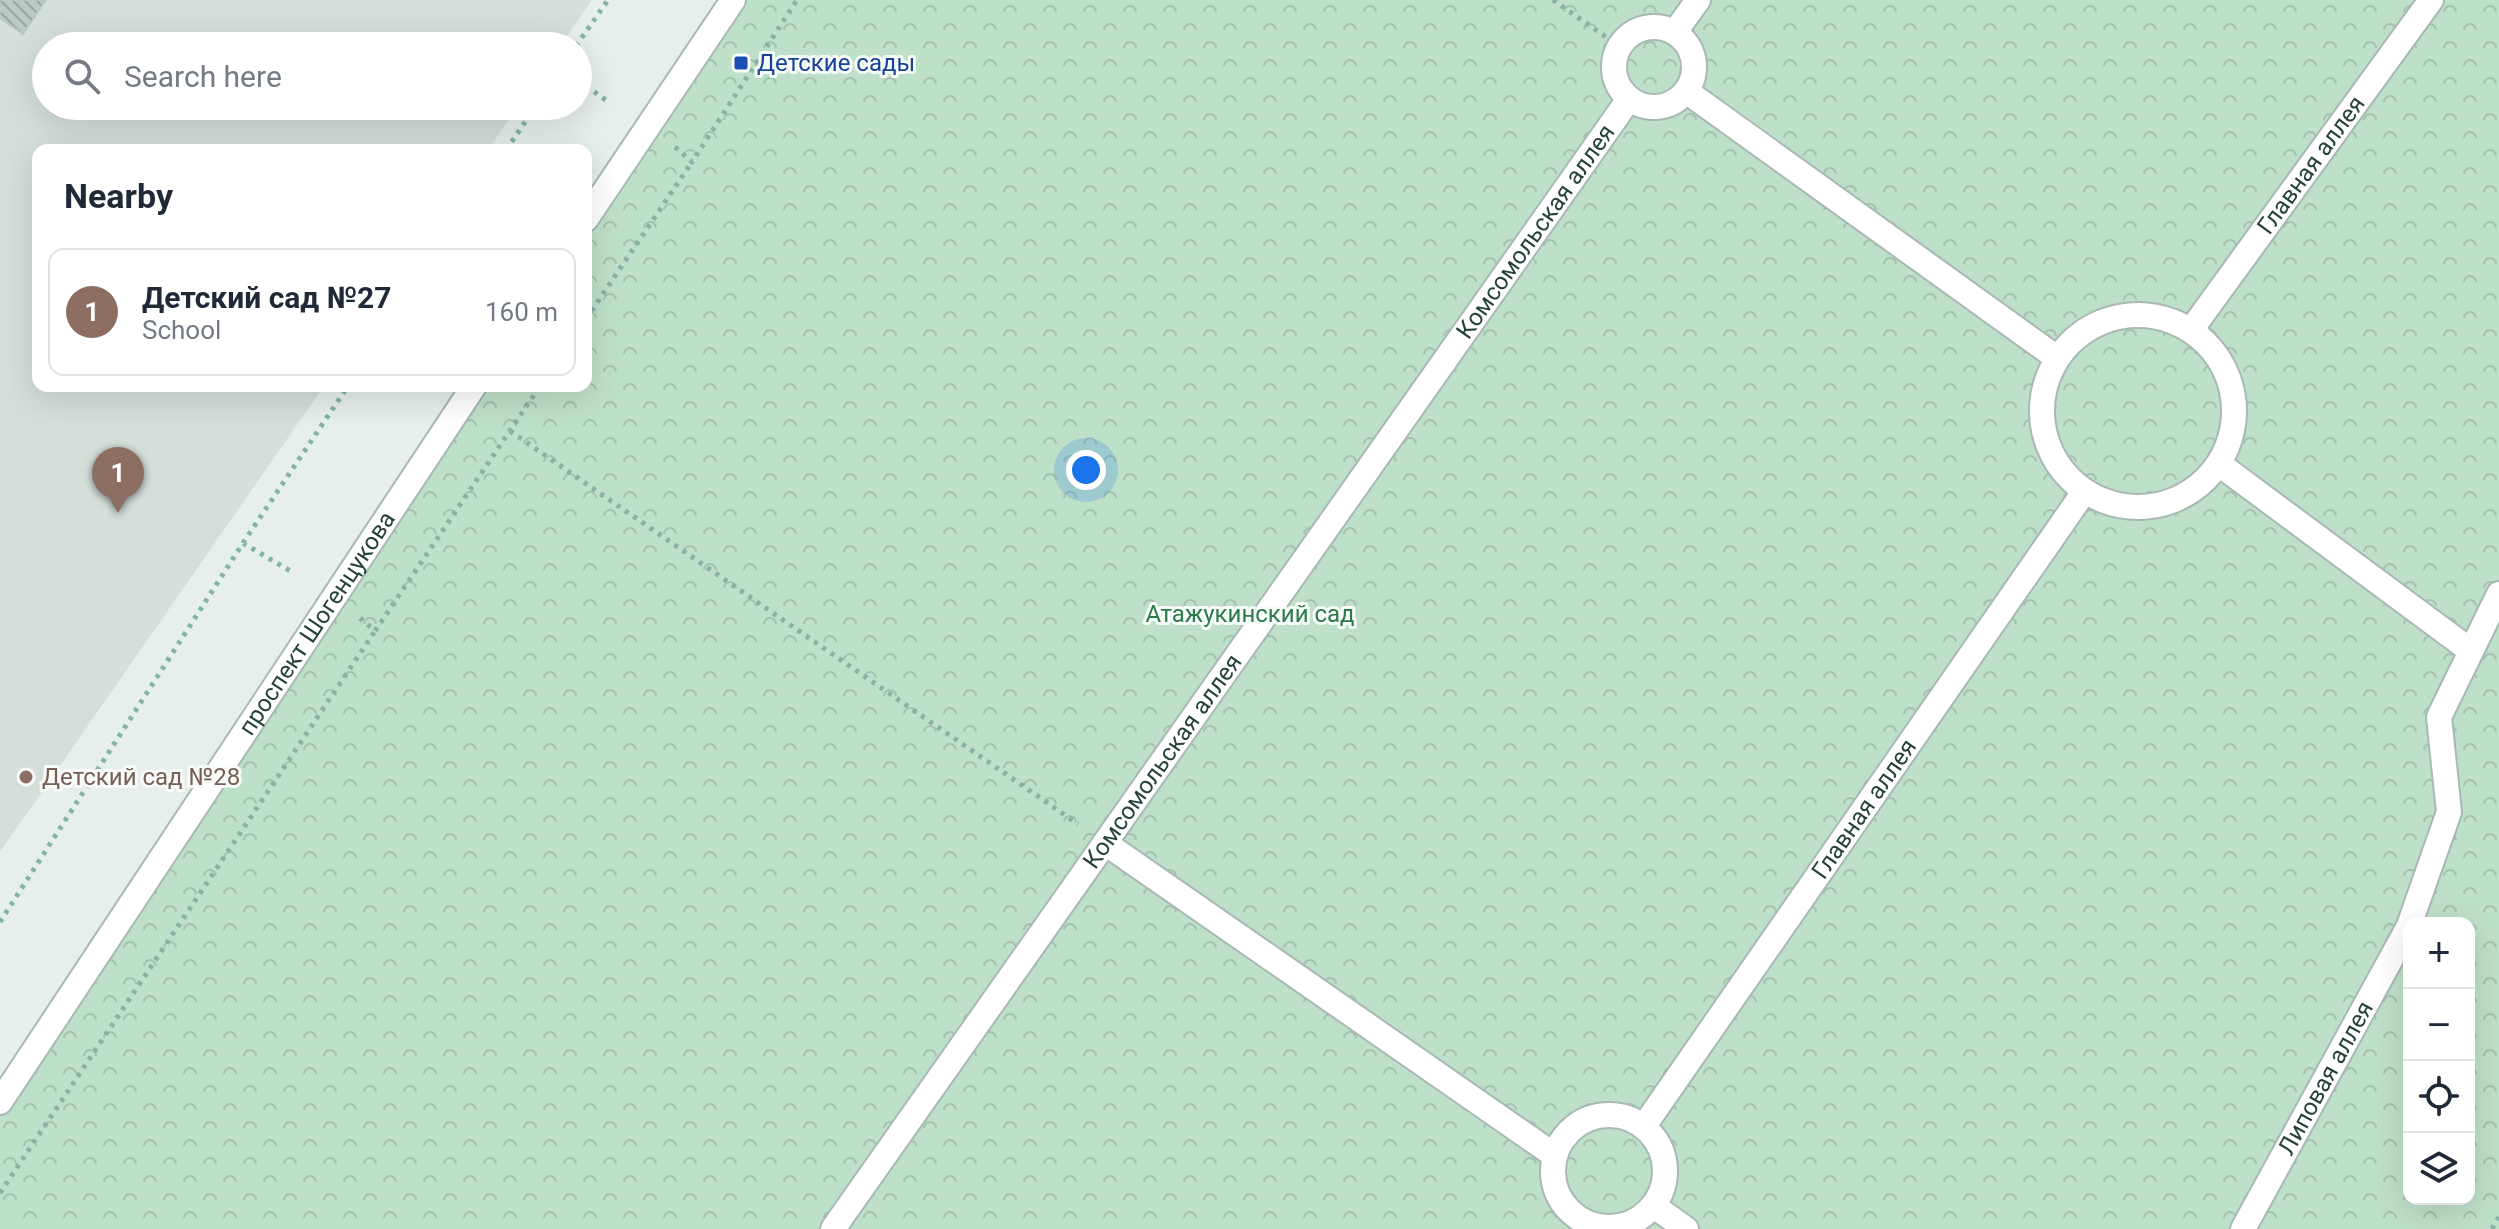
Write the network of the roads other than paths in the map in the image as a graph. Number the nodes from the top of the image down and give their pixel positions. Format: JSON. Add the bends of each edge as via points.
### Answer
{"nodes":[{"id":1,"x":733,"y":0,"type":"edge"},
{"id":2,"x":1698,"y":0,"type":"edge"},
{"id":3,"x":2431,"y":0,"type":"edge"},
{"id":4,"x":1675,"y":32,"type":"junction"},
{"id":5,"x":1686,"y":91,"type":"junction"},
{"id":6,"x":1629,"y":99,"type":"junction"},
{"id":7,"x":592,"y":210,"type":"edge"},
{"id":8,"x":2191,"y":330,"type":"junction"},
{"id":9,"x":2057,"y":358,"type":"junction"},
{"id":10,"x":470,"y":392,"type":"edge"},
{"id":11,"x":2219,"y":464,"type":"junction"},
{"id":12,"x":2084,"y":492,"type":"junction"},
{"id":13,"x":2499,"y":594,"type":"edge"},
{"id":14,"x":2471,"y":651,"type":"junction"},
{"id":15,"x":1105,"y":843,"type":"junction"},
{"id":16,"x":2413,"y":917,"type":"edge"},
{"id":17,"x":2403,"y":938,"type":"edge"},
{"id":18,"x":0,"y":1102,"type":"edge"},
{"id":19,"x":1644,"y":1126,"type":"junction"},
{"id":20,"x":1554,"y":1155,"type":"junction"},
{"id":21,"x":1654,"y":1206,"type":"junction"},
{"id":22,"x":1569,"y":1222,"type":"edge"},
{"id":23,"x":833,"y":1229,"type":"edge"},
{"id":24,"x":1686,"y":1229,"type":"edge"},
{"id":25,"x":2243,"y":1229,"type":"edge"}],
"edges":[{"from":1,"to":7,"type":"street"},
{"from":2,"to":4,"type":"street"},
{"from":3,"to":8,"type":"street","name":"Главная аллея"},
{"from":4,"to":5,"type":"street","via":[[1694,60]]},
{"from":4,"to":6,"type":"street","via":[[1644,28],[1619,46],[1615,80]]},
{"from":5,"to":6,"type":"street","via":[[1665,106]]},
{"from":5,"to":9,"type":"street"},
{"from":6,"to":15,"type":"street","name":"Комсомольская аллея"},
{"from":8,"to":9,"type":"street","via":[[2156,316],[2118,316],[2083,331]]},
{"from":8,"to":11,"type":"street","via":[[2218,357],[2233,391],[2233,429]]},
{"from":9,"to":12,"type":"street","via":[[2043,393],[2043,431],[2057,466]]},
{"from":10,"to":18,"type":"street","name":"проспект Шогенцукова"},
{"from":11,"to":12,"type":"street","via":[[2192,491],[2157,506],[2120,506]]},
{"from":11,"to":14,"type":"street"},
{"from":12,"to":19,"type":"street","name":"Главная аллея"},
{"from":13,"to":14,"type":"street","name":"Липовая аллея"},
{"from":14,"to":16,"type":"street","name":"Липовая аллея","via":[[2439,717],[2449,812]]},
{"from":15,"to":20,"type":"street"},
{"from":15,"to":23,"type":"street","name":"Комсомольская аллея"},
{"from":17,"to":25,"type":"street","name":"Липовая аллея"},
{"from":19,"to":20,"type":"street","via":[[1624,1116],[1601,1114],[1580,1121]]},
{"from":19,"to":21,"type":"street","via":[[1658,1142],[1665,1164],[1664,1186]]},
{"from":20,"to":22,"type":"street","via":[[1552,1178]]},
{"from":21,"to":22,"type":"street","via":[[1637,1220],[1616,1227]]},
{"from":21,"to":24,"type":"street"}]}
